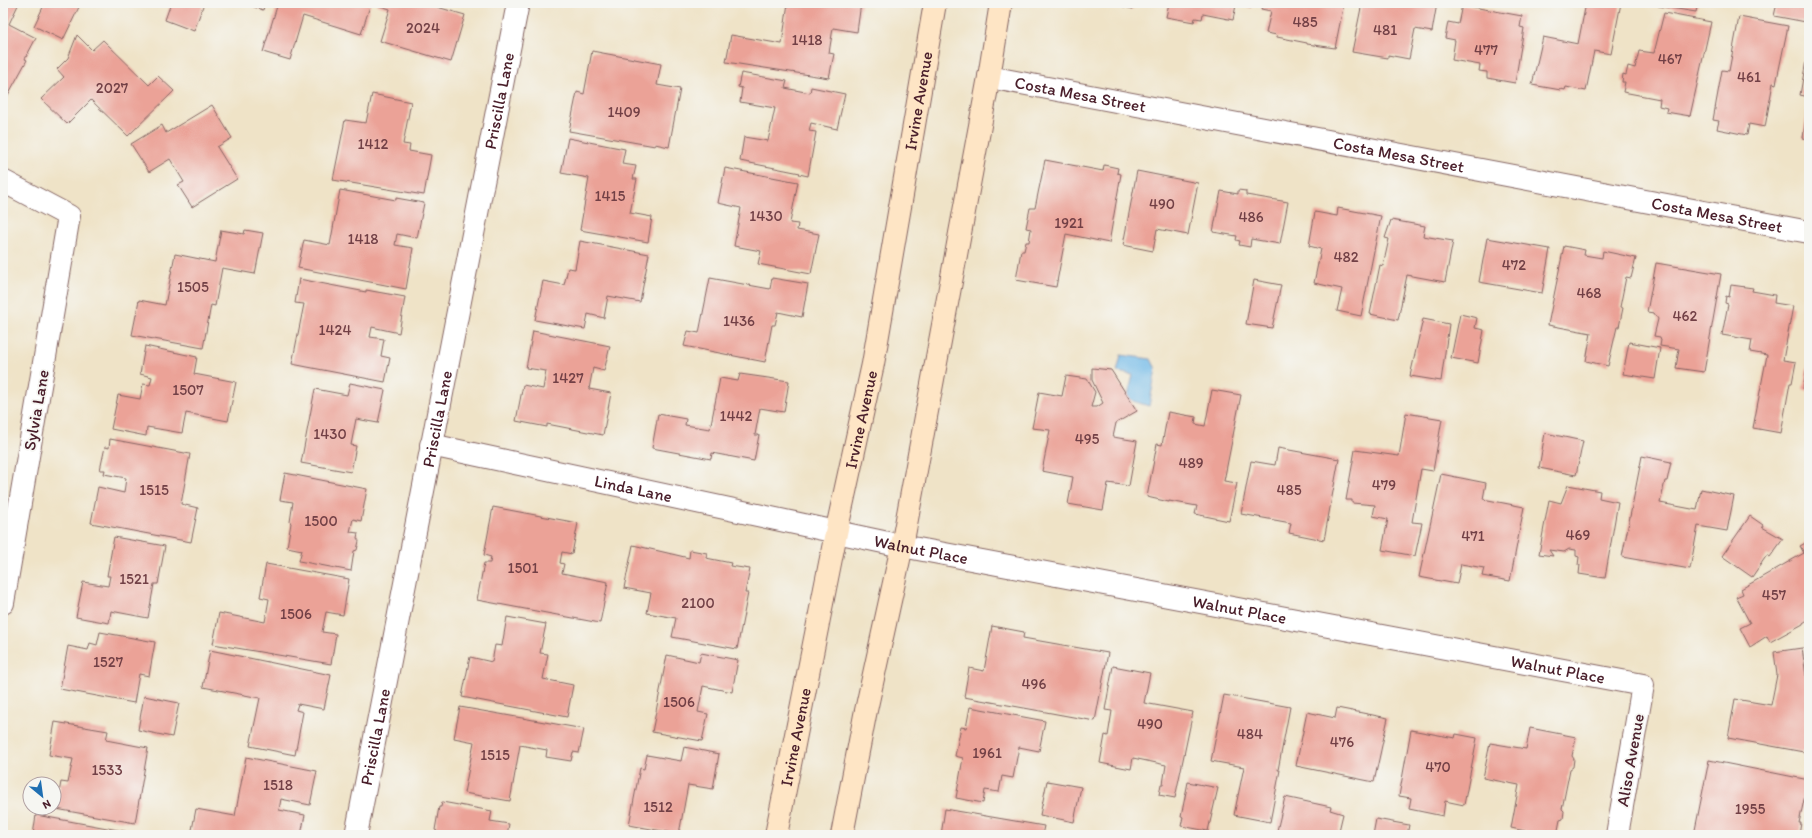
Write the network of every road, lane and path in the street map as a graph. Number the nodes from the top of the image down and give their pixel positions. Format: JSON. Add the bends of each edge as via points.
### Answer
{"nodes":[{"id":1,"x":518,"y":3,"type":"edge"},
{"id":2,"x":935,"y":3,"type":"edge"},
{"id":3,"x":1001,"y":3,"type":"edge"},
{"id":4,"x":989,"y":77,"type":"junction"},
{"id":5,"x":3,"y":181,"type":"edge"},
{"id":6,"x":1809,"y":232,"type":"edge"},
{"id":7,"x":431,"y":445,"type":"junction"},
{"id":8,"x":836,"y":532,"type":"junction"},
{"id":9,"x":902,"y":546,"type":"junction"},
{"id":10,"x":3,"y":603,"type":"edge"},
{"id":11,"x":1643,"y":685,"type":"joint"},
{"id":12,"x":356,"y":835,"type":"edge"},
{"id":13,"x":776,"y":835,"type":"edge"},
{"id":14,"x":842,"y":835,"type":"edge"},
{"id":15,"x":1617,"y":835,"type":"edge"}],
"edges":[{"from":1,"to":7,"type":"street","name":"Priscilla Lane"},
{"from":2,"to":8,"type":"main road","name":"Irvine Avenue","via":[[873,364]]},
{"from":3,"to":4,"type":"main road"},
{"from":4,"to":6,"type":"street","name":"Costa Mesa Street"},
{"from":4,"to":9,"type":"main road"},
{"from":5,"to":10,"type":"street","name":"Sylvia Lane","via":[[69,216]]},
{"from":7,"to":8,"type":"street","name":"Linda Lane"},
{"from":7,"to":12,"type":"street","name":"Priscilla Lane"},
{"from":8,"to":9,"type":"street","name":"Walnut Place"},
{"from":8,"to":13,"type":"main road","name":"Irvine Avenue"},
{"from":9,"to":11,"type":"street","name":"Walnut Place"},
{"from":9,"to":14,"type":"main road"},
{"from":11,"to":15,"type":"street","name":"Aliso Avenue"}]}
